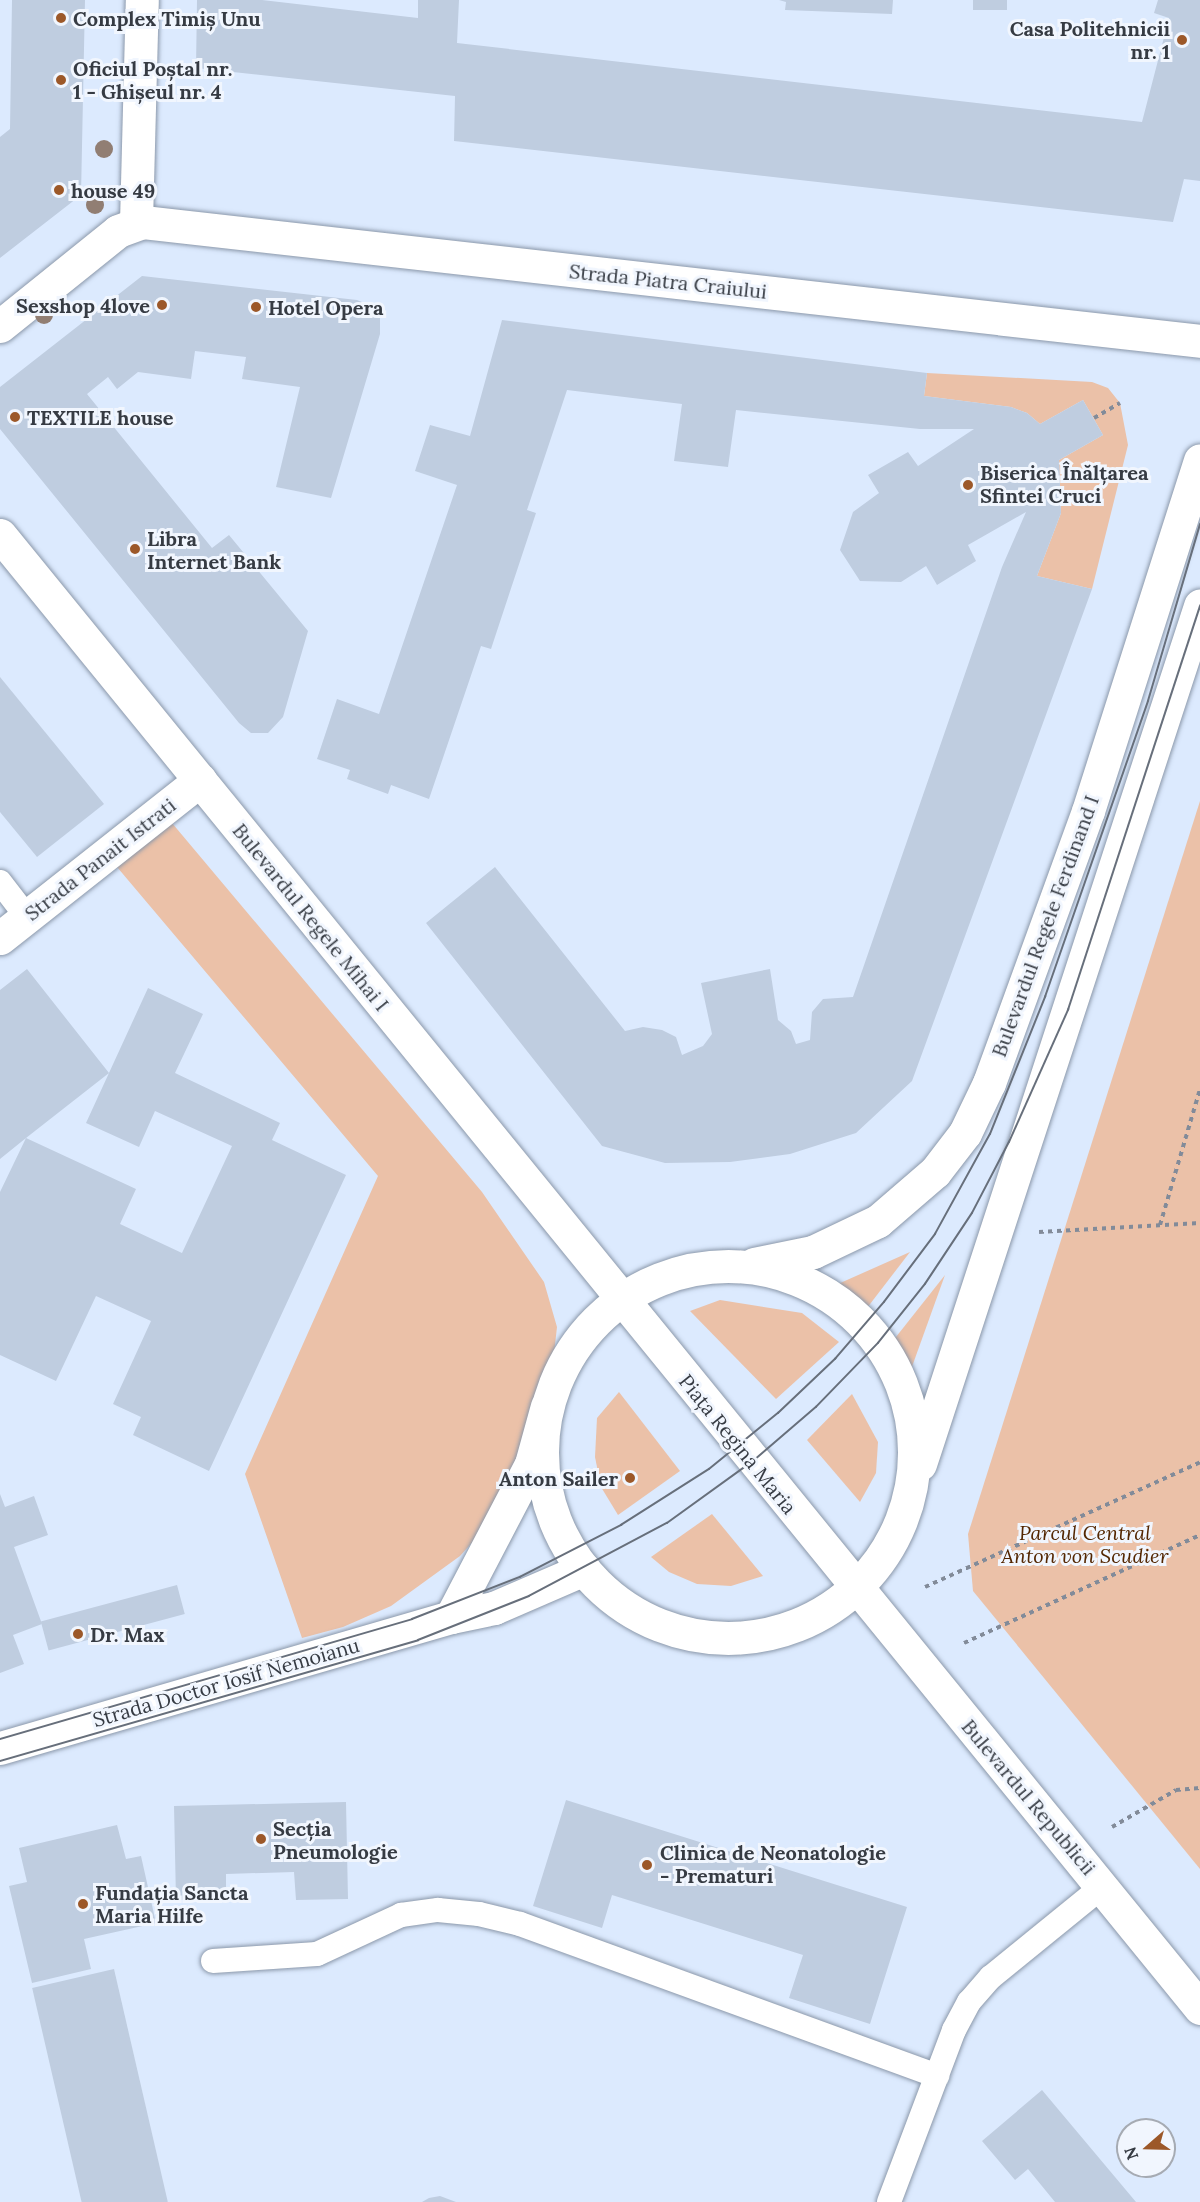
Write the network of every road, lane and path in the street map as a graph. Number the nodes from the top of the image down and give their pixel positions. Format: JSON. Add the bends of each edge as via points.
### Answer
{"nodes":[{"id":1,"x":142,"y":0,"type":"edge"},
{"id":2,"x":136,"y":222,"type":"junction"},
{"id":3,"x":0,"y":326,"type":"edge"},
{"id":4,"x":1200,"y":341,"type":"edge"},
{"id":5,"x":1120,"y":403,"type":"dead end"},
{"id":6,"x":1094,"y":418,"type":"dead end"},
{"id":7,"x":1200,"y":460,"type":"edge"},
{"id":8,"x":0,"y":535,"type":"edge"},
{"id":9,"x":1200,"y":606,"type":"edge"},
{"id":10,"x":200,"y":780,"type":"junction"},
{"id":11,"x":0,"y":882,"type":"edge"},
{"id":12,"x":27,"y":916,"type":"junction"},
{"id":13,"x":0,"y":938,"type":"edge"},
{"id":14,"x":1200,"y":1089,"type":"edge"},
{"id":15,"x":1200,"y":1223,"type":"edge"},
{"id":16,"x":1160,"y":1225,"type":"junction"},
{"id":17,"x":1028,"y":1233,"type":"dead end"},
{"id":18,"x":741,"y":1266,"type":"junction"},
{"id":19,"x":621,"y":1299,"type":"junction"},
{"id":20,"x":547,"y":1406,"type":"junction"},
{"id":21,"x":1200,"y":1462,"type":"edge"},
{"id":22,"x":903,"y":1517,"type":"junction"},
{"id":23,"x":1200,"y":1535,"type":"edge"},
{"id":24,"x":584,"y":1569,"type":"junction"},
{"id":25,"x":926,"y":1587,"type":"dead end"},
{"id":26,"x":855,"y":1588,"type":"junction"},
{"id":27,"x":451,"y":1617,"type":"junction"},
{"id":28,"x":964,"y":1643,"type":"dead end"},
{"id":29,"x":0,"y":1748,"type":"edge"},
{"id":30,"x":1200,"y":1788,"type":"edge"},
{"id":31,"x":1112,"y":1827,"type":"dead end"},
{"id":32,"x":1103,"y":1886,"type":"junction"},
{"id":33,"x":213,"y":1961,"type":"dead end"},
{"id":34,"x":1200,"y":2008,"type":"edge"},
{"id":35,"x":937,"y":2076,"type":"junction"},
{"id":36,"x":889,"y":2202,"type":"edge"}],
"edges":[{"from":1,"to":2,"type":"main road"},
{"from":2,"to":3,"type":"main road","via":[[109,237]]},
{"from":2,"to":4,"type":"main road","name":"Strada Piatra Craiului"},
{"from":5,"to":6,"type":"path"},
{"from":7,"to":18,"type":"main road","name":"Bulevardul Regele Ferdinand I","via":[[1088,811],[989,1083],[964,1132],[919,1188],[856,1234],[813,1252]]},
{"from":8,"to":10,"type":"main road","name":"Bulevardul Regele Mihai I"},
{"from":9,"to":22,"type":"main road"},
{"from":10,"to":12,"type":"main road","name":"Strada Panait Istrati"},
{"from":10,"to":19,"type":"main road","name":"Bulevardul Regele Mihai I"},
{"from":11,"to":12,"type":"lane"},
{"from":12,"to":13,"type":"main road","name":"Strada Panait Istrati"},
{"from":14,"to":16,"type":"path"},
{"from":15,"to":16,"type":"path"},
{"from":16,"to":17,"type":"path"},
{"from":18,"to":19,"type":"main road","via":[[674,1273]]},
{"from":18,"to":22,"type":"main road","via":[[770,1270],[824,1292],[865,1326],[890,1359],[903,1386],[914,1450],[912,1482]]},
{"from":19,"to":20,"type":"main road","via":[[594,1322],[574,1347]]},
{"from":19,"to":26,"type":"main road","name":"Piața Regina Maria"},
{"from":20,"to":24,"type":"main road","via":[[542,1438],[549,1505],[561,1536]]},
{"from":20,"to":27,"type":"main road","via":[[531,1464]]},
{"from":21,"to":25,"type":"path"},
{"from":22,"to":26,"type":"main road","via":[[887,1551]]},
{"from":23,"to":28,"type":"path"},
{"from":24,"to":26,"type":"main road","via":[[627,1609],[657,1624],[722,1639],[786,1630],[820,1614]]},
{"from":24,"to":27,"type":"main road","name":"Strada Doctor Iosif Nemoianu","via":[[529,1596]]},
{"from":26,"to":32,"type":"main road","name":"Bulevardul Republicii"},
{"from":27,"to":29,"type":"main road","name":"Strada Doctor Iosif Nemoianu"},
{"from":30,"to":31,"type":"path","via":[[1176,1790]]},
{"from":32,"to":34,"type":"main road","name":"Bulevardul Republicii"},
{"from":32,"to":35,"type":"lane","via":[[991,1977],[969,2002]]},
{"from":33,"to":35,"type":"lane","via":[[317,1954],[402,1915],[438,1910],[479,1914],[520,1924]]},
{"from":35,"to":36,"type":"lane"}]}
